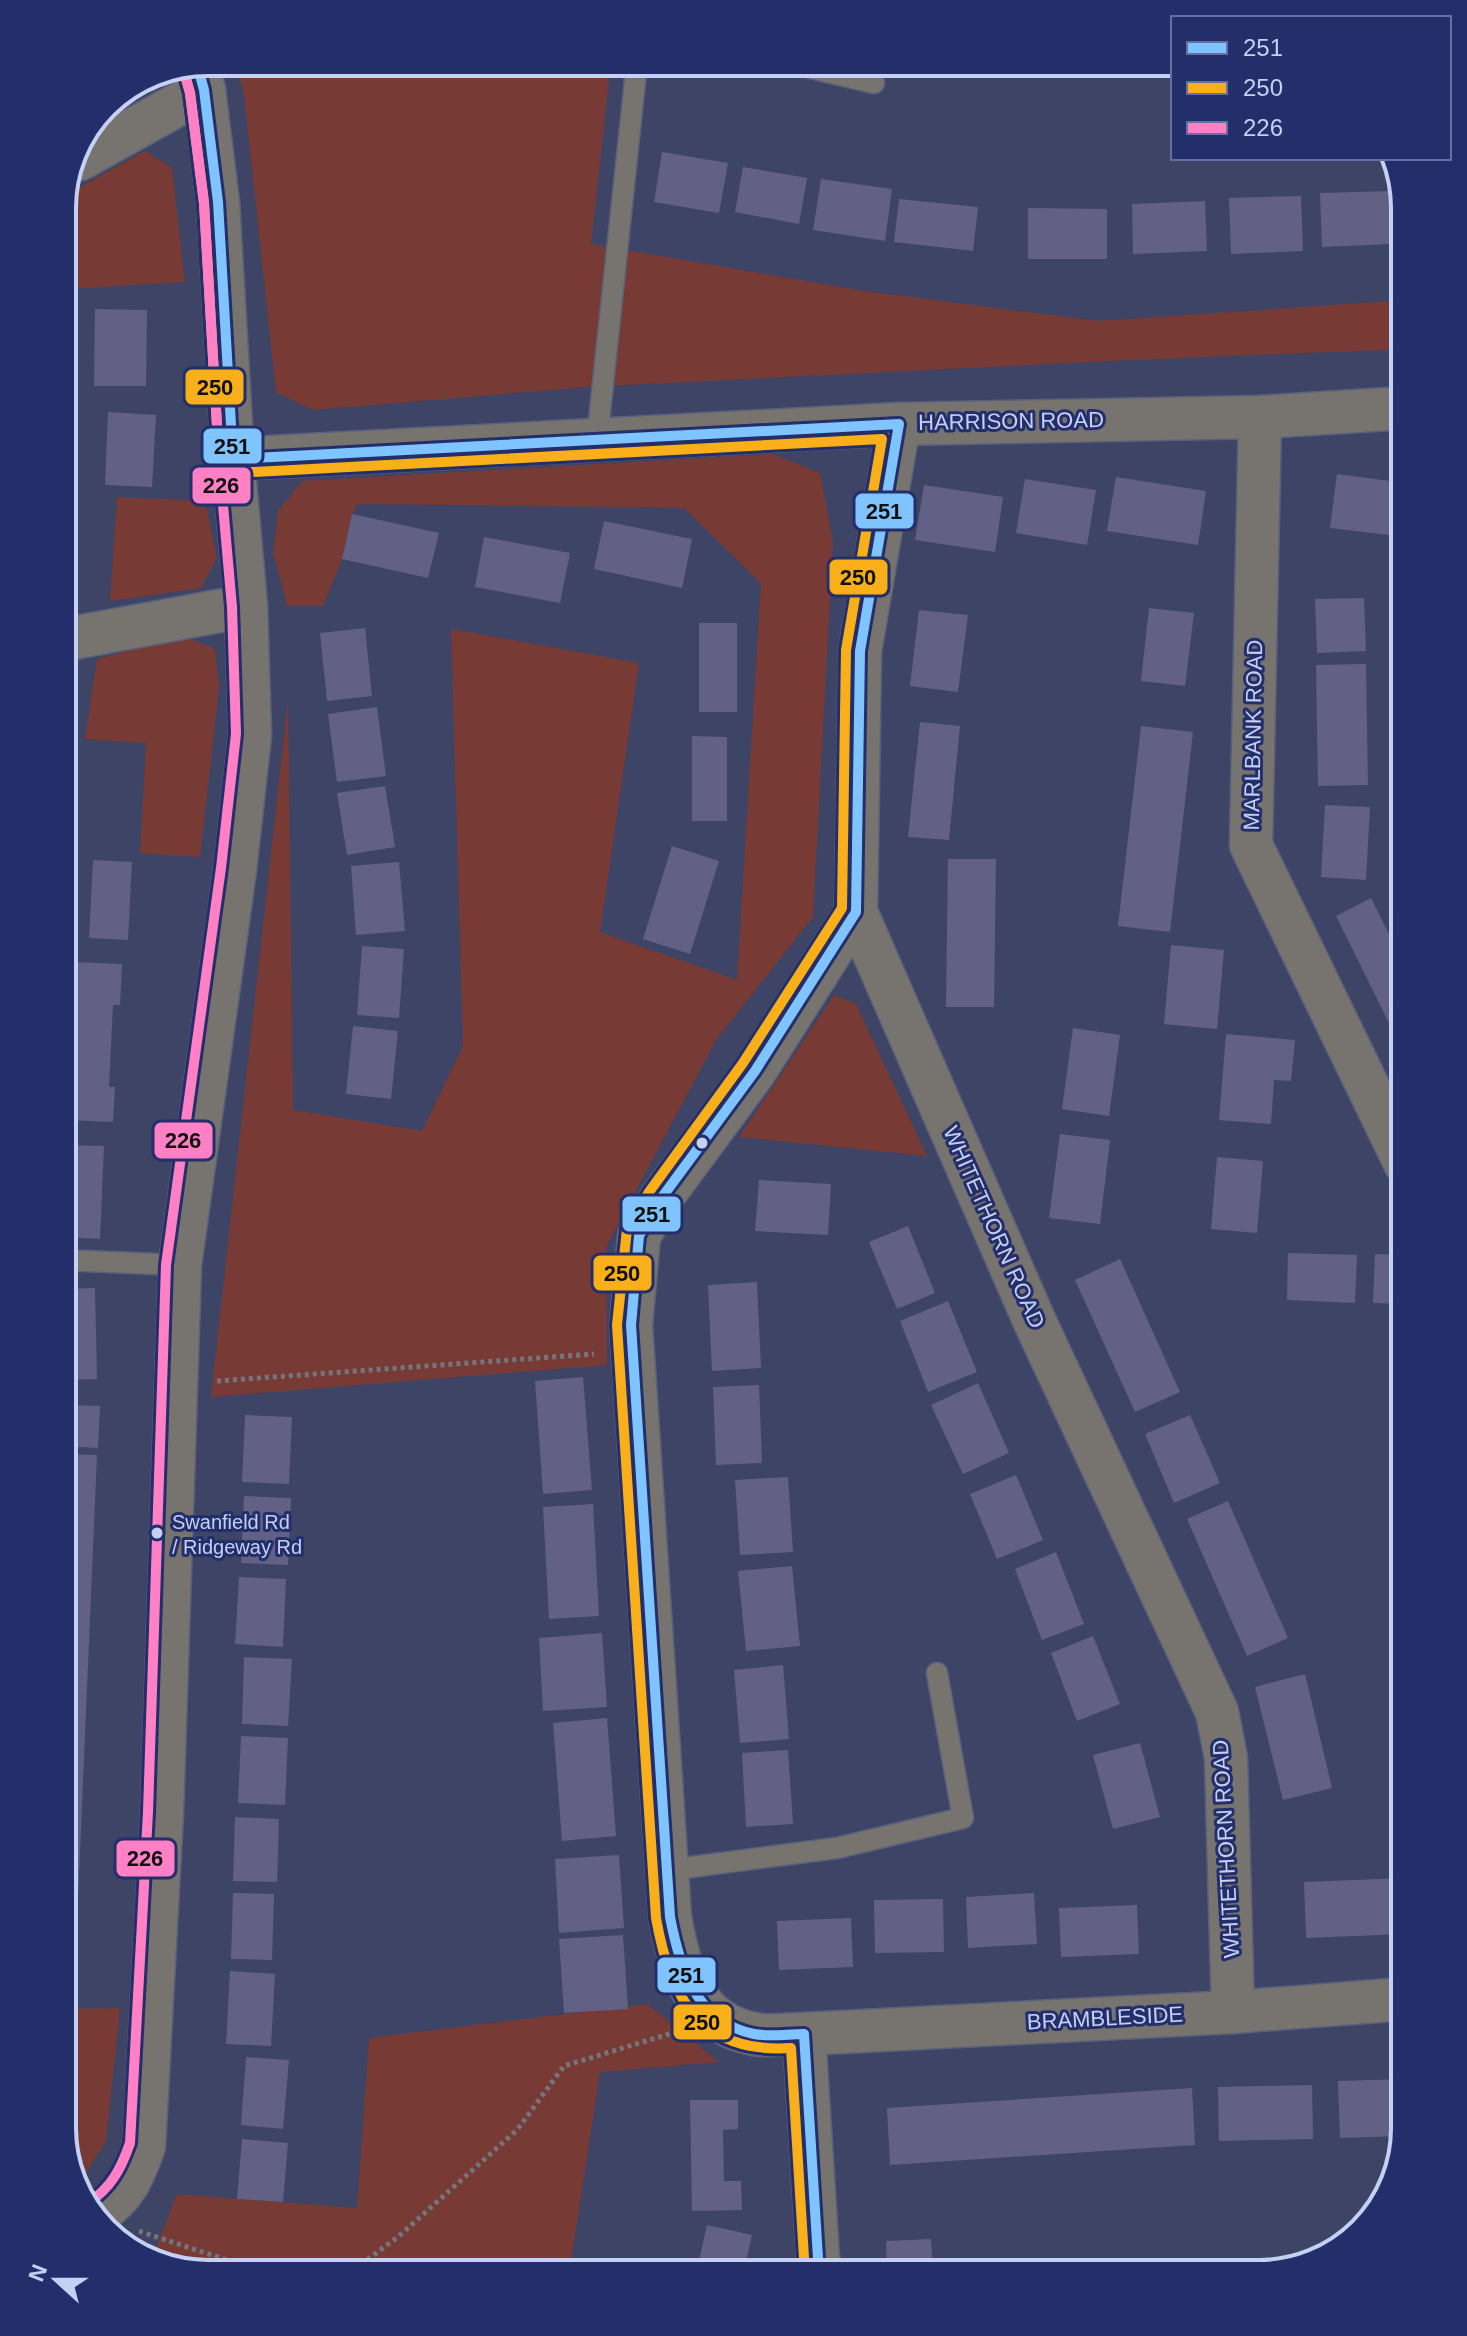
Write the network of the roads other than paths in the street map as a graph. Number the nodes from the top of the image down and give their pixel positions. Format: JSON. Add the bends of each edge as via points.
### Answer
{"nodes":[{"id":1,"x":636,"y":76,"type":"edge"},
{"id":2,"x":844,"y":76,"type":"edge"},
{"id":3,"x":201,"y":77,"type":"edge"},
{"id":4,"x":874,"y":83,"type":"dead end"},
{"id":5,"x":88,"y":154,"type":"edge"},
{"id":6,"x":1391,"y":409,"type":"edge"},
{"id":7,"x":1260,"y":417,"type":"junction"},
{"id":8,"x":899,"y":424,"type":"junction"},
{"id":9,"x":597,"y":440,"type":"junction"},
{"id":10,"x":233,"y":459,"type":"junction"},
{"id":11,"x":246,"y":606,"type":"junction"},
{"id":12,"x":76,"y":637,"type":"edge"},
{"id":13,"x":856,"y":912,"type":"junction"},
{"id":14,"x":1391,"y":1134,"type":"edge"},
{"id":15,"x":76,"y":1261,"type":"edge"},
{"id":16,"x":180,"y":1265,"type":"junction"},
{"id":17,"x":937,"y":1673,"type":"dead end"},
{"id":18,"x":668,"y":1870,"type":"junction"},
{"id":19,"x":1391,"y":2000,"type":"edge"},
{"id":20,"x":1233,"y":2012,"type":"junction"},
{"id":21,"x":804,"y":2034,"type":"junction"},
{"id":22,"x":113,"y":2219,"type":"edge"},
{"id":23,"x":818,"y":2260,"type":"edge"}],
"edges":[{"from":1,"to":9,"type":"lane"},
{"from":2,"to":4,"type":"lane"},
{"from":3,"to":5,"type":"street"},
{"from":3,"to":10,"type":"street","via":[[218,202]]},
{"from":6,"to":7,"type":"street","name":"HARRISON ROAD"},
{"from":7,"to":8,"type":"street","name":"HARRISON ROAD"},
{"from":7,"to":14,"type":"street","name":"MARLBANK ROAD","via":[[1251,845]]},
{"from":8,"to":9,"type":"street","name":"HARRISON ROAD"},
{"from":8,"to":13,"type":"street","name":"WHITETHORN ROAD","via":[[860,651]]},
{"from":9,"to":10,"type":"street","name":"HARRISON ROAD"},
{"from":10,"to":11,"type":"street"},
{"from":11,"to":12,"type":"street"},
{"from":11,"to":16,"type":"street","via":[[250,735]]},
{"from":13,"to":18,"type":"street","via":[[755,1071],[639,1236],[632,1352]]},
{"from":13,"to":20,"type":"street","name":"WHITETHORN ROAD","via":[[1034,1320],[1217,1712],[1226,1758]]},
{"from":15,"to":16,"type":"lane"},
{"from":16,"to":22,"type":"street","via":[[162,1813],[144,2146]]},
{"from":17,"to":18,"type":"lane","via":[[963,1818],[837,1848]]},
{"from":18,"to":21,"type":"street","name":"BRAMBLESIDE","via":[[677,1958],[690,1989],[716,2019],[754,2034]]},
{"from":19,"to":20,"type":"street","name":"BRAMBLESIDE"},
{"from":20,"to":21,"type":"street","name":"BRAMBLESIDE"},
{"from":21,"to":23,"type":"street"}]}
